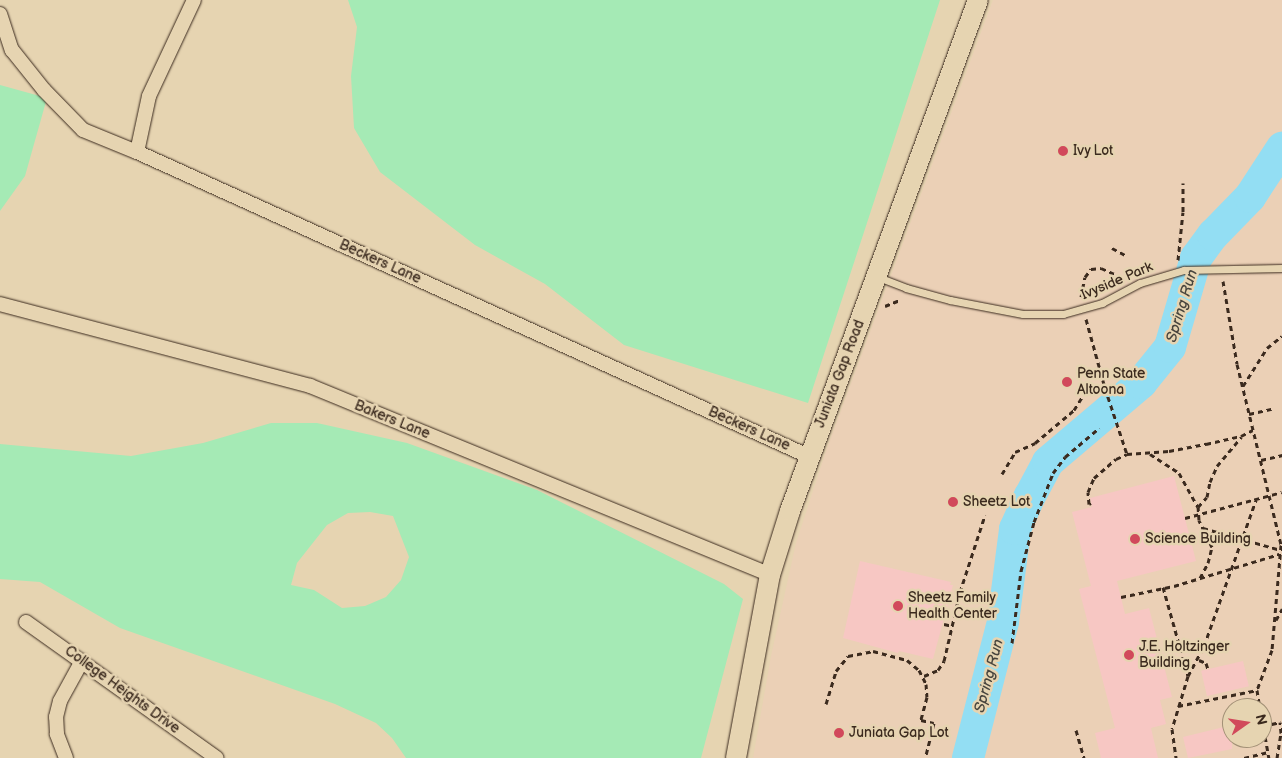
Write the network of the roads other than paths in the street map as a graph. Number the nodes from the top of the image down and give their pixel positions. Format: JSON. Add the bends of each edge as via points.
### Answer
{"nodes":[{"id":1,"x":194,"y":0,"type":"edge"},
{"id":2,"x":978,"y":0,"type":"edge"},
{"id":3,"x":0,"y":14,"type":"edge"},
{"id":4,"x":137,"y":152,"type":"junction"},
{"id":5,"x":1282,"y":268,"type":"edge"},
{"id":6,"x":877,"y":277,"type":"junction"},
{"id":7,"x":0,"y":304,"type":"edge"},
{"id":8,"x":808,"y":456,"type":"junction"},
{"id":9,"x":770,"y":575,"type":"junction"},
{"id":10,"x":26,"y":622,"type":"dead end"},
{"id":11,"x":82,"y":661,"type":"junction"},
{"id":12,"x":66,"y":758,"type":"edge"},
{"id":13,"x":217,"y":758,"type":"edge"},
{"id":14,"x":736,"y":758,"type":"edge"}],
"edges":[{"from":1,"to":4,"type":"street","via":[[149,96]]},
{"from":2,"to":6,"type":"main road","name":"Juniata Gap Road"},
{"from":3,"to":4,"type":"street","name":"Beckers Lane","via":[[12,50],[44,90],[83,130]]},
{"from":4,"to":8,"type":"street","name":"Beckers Lane"},
{"from":5,"to":6,"type":"lane","name":"Ivyside Park","via":[[1184,270],[1140,283],[1075,312],[1045,314],[1023,314],[950,300]]},
{"from":6,"to":8,"type":"main road","name":"Juniata Gap Road"},
{"from":7,"to":9,"type":"street","name":"Bakers Lane","via":[[310,386]]},
{"from":8,"to":9,"type":"main road","name":"Juniata Gap Road"},
{"from":9,"to":14,"type":"main road","name":"Juniata Gap Road"},
{"from":10,"to":11,"type":"street","name":"College Heights Drive"},
{"from":11,"to":12,"type":"street","via":[[60,701],[56,717],[56,734]]},
{"from":11,"to":13,"type":"street","name":"College Heights Drive"}]}
